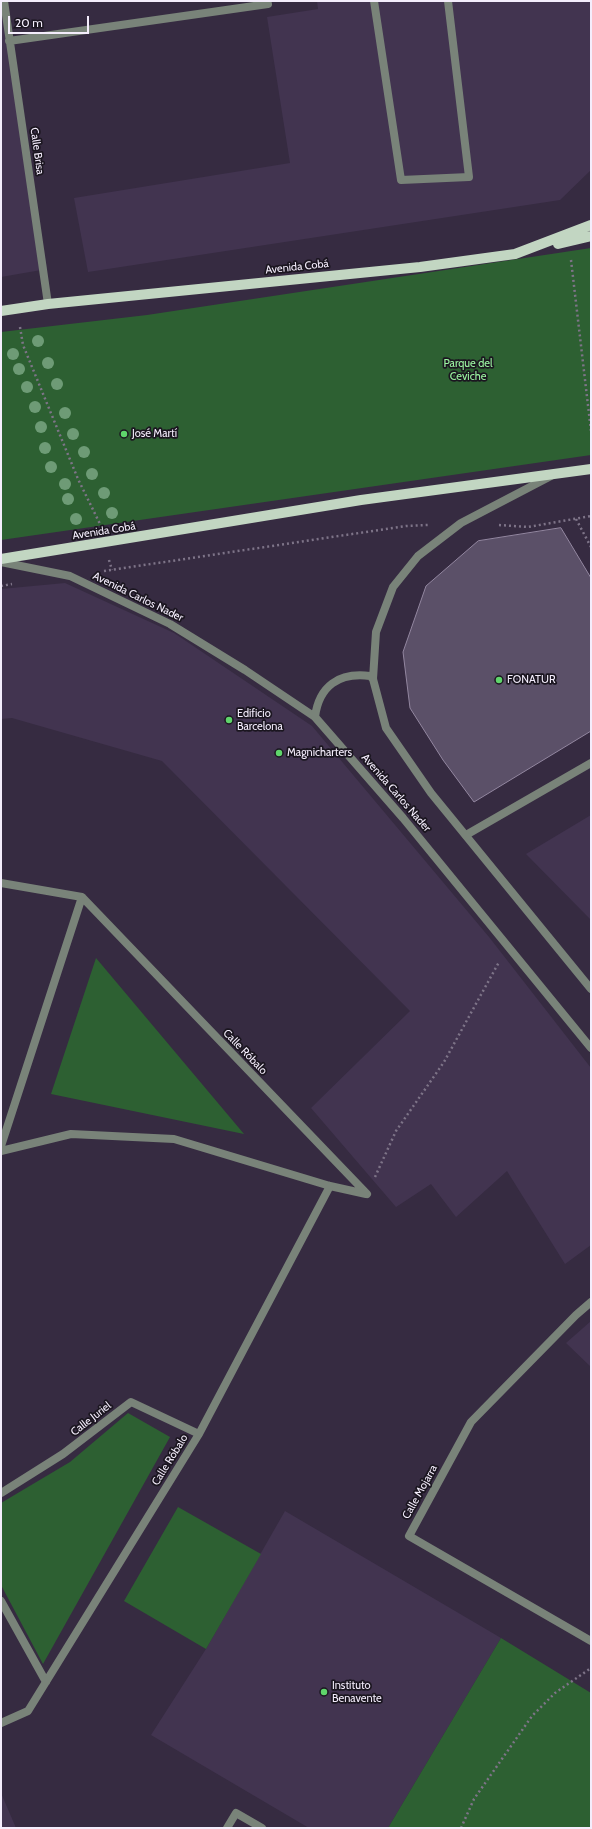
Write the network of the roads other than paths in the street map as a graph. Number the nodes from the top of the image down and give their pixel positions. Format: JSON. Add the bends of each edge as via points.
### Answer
{"nodes":[{"id":1,"x":4,"y":1,"type":"edge"},
{"id":2,"x":374,"y":1,"type":"edge"},
{"id":3,"x":448,"y":1,"type":"edge"},
{"id":4,"x":268,"y":4,"type":"dead end"},
{"id":5,"x":9,"y":41,"type":"junction"},
{"id":6,"x":591,"y":218,"type":"edge"},
{"id":7,"x":586,"y":227,"type":"edge"},
{"id":8,"x":591,"y":236,"type":"edge"},
{"id":9,"x":515,"y":254,"type":"junction"},
{"id":10,"x":48,"y":304,"type":"junction"},
{"id":11,"x":1,"y":311,"type":"edge"},
{"id":12,"x":591,"y":469,"type":"edge"},
{"id":13,"x":556,"y":474,"type":"junction"},
{"id":14,"x":1,"y":561,"type":"edge"},
{"id":15,"x":373,"y":679,"type":"junction"},
{"id":16,"x":315,"y":717,"type":"junction"},
{"id":17,"x":591,"y":763,"type":"edge"},
{"id":18,"x":466,"y":836,"type":"junction"},
{"id":19,"x":1,"y":883,"type":"edge"},
{"id":20,"x":82,"y":897,"type":"junction"},
{"id":21,"x":591,"y":989,"type":"edge"},
{"id":22,"x":591,"y":1048,"type":"edge"},
{"id":23,"x":1,"y":1146,"type":"edge"},
{"id":24,"x":1,"y":1151,"type":"edge"},
{"id":25,"x":330,"y":1186,"type":"junction"},
{"id":26,"x":591,"y":1302,"type":"edge"},
{"id":27,"x":199,"y":1434,"type":"junction"},
{"id":28,"x":1,"y":1493,"type":"edge"},
{"id":29,"x":1,"y":1601,"type":"edge"},
{"id":30,"x":591,"y":1641,"type":"edge"},
{"id":31,"x":46,"y":1682,"type":"junction"},
{"id":32,"x":1,"y":1723,"type":"edge"},
{"id":33,"x":227,"y":1828,"type":"edge"},
{"id":34,"x":262,"y":1828,"type":"edge"}],
"edges":[{"from":1,"to":5,"type":"street","name":"Calle Brisa"},
{"from":2,"to":3,"type":"street","via":[[401,180],[469,177]]},
{"from":4,"to":5,"type":"street"},
{"from":5,"to":10,"type":"street","name":"Calle Brisa"},
{"from":6,"to":7,"type":"street"},
{"from":7,"to":9,"type":"main road","name":"Avenida Cobá"},
{"from":8,"to":9,"type":"main road"},
{"from":9,"to":10,"type":"main road","name":"Avenida Cobá","via":[[420,267]]},
{"from":10,"to":11,"type":"main road","name":"Avenida Cobá"},
{"from":12,"to":13,"type":"main road","name":"Avenida Cobá"},
{"from":13,"to":14,"type":"main road","name":"Avenida Cobá","via":[[361,500]]},
{"from":13,"to":15,"type":"street","via":[[460,523],[418,556],[393,587],[376,632]]},
{"from":14,"to":16,"type":"street","name":"Avenida Carlos Nader","via":[[70,576],[170,624]]},
{"from":15,"to":16,"type":"street","via":[[359,674],[338,679],[322,695]]},
{"from":15,"to":18,"type":"street","via":[[386,728],[431,793]]},
{"from":16,"to":22,"type":"street","name":"Avenida Carlos Nader","via":[[403,818]]},
{"from":17,"to":18,"type":"street"},
{"from":18,"to":21,"type":"street"},
{"from":19,"to":20,"type":"street"},
{"from":20,"to":23,"type":"street"},
{"from":20,"to":25,"type":"street","name":"Calle Róbalo","via":[[367,1194]]},
{"from":24,"to":25,"type":"street","via":[[71,1134],[174,1139]]},
{"from":25,"to":27,"type":"street","name":"Calle Róbalo"},
{"from":26,"to":30,"type":"street","name":"Calle Mojarra","via":[[471,1422],[408,1536]]},
{"from":27,"to":28,"type":"street","name":"Calle Juriel","via":[[131,1402],[63,1454]]},
{"from":27,"to":31,"type":"street","name":"Calle Róbalo"},
{"from":29,"to":31,"type":"street"},
{"from":31,"to":32,"type":"street","name":"Calle Róbalo","via":[[28,1711]]},
{"from":33,"to":34,"type":"street","via":[[236,1813]]}]}
